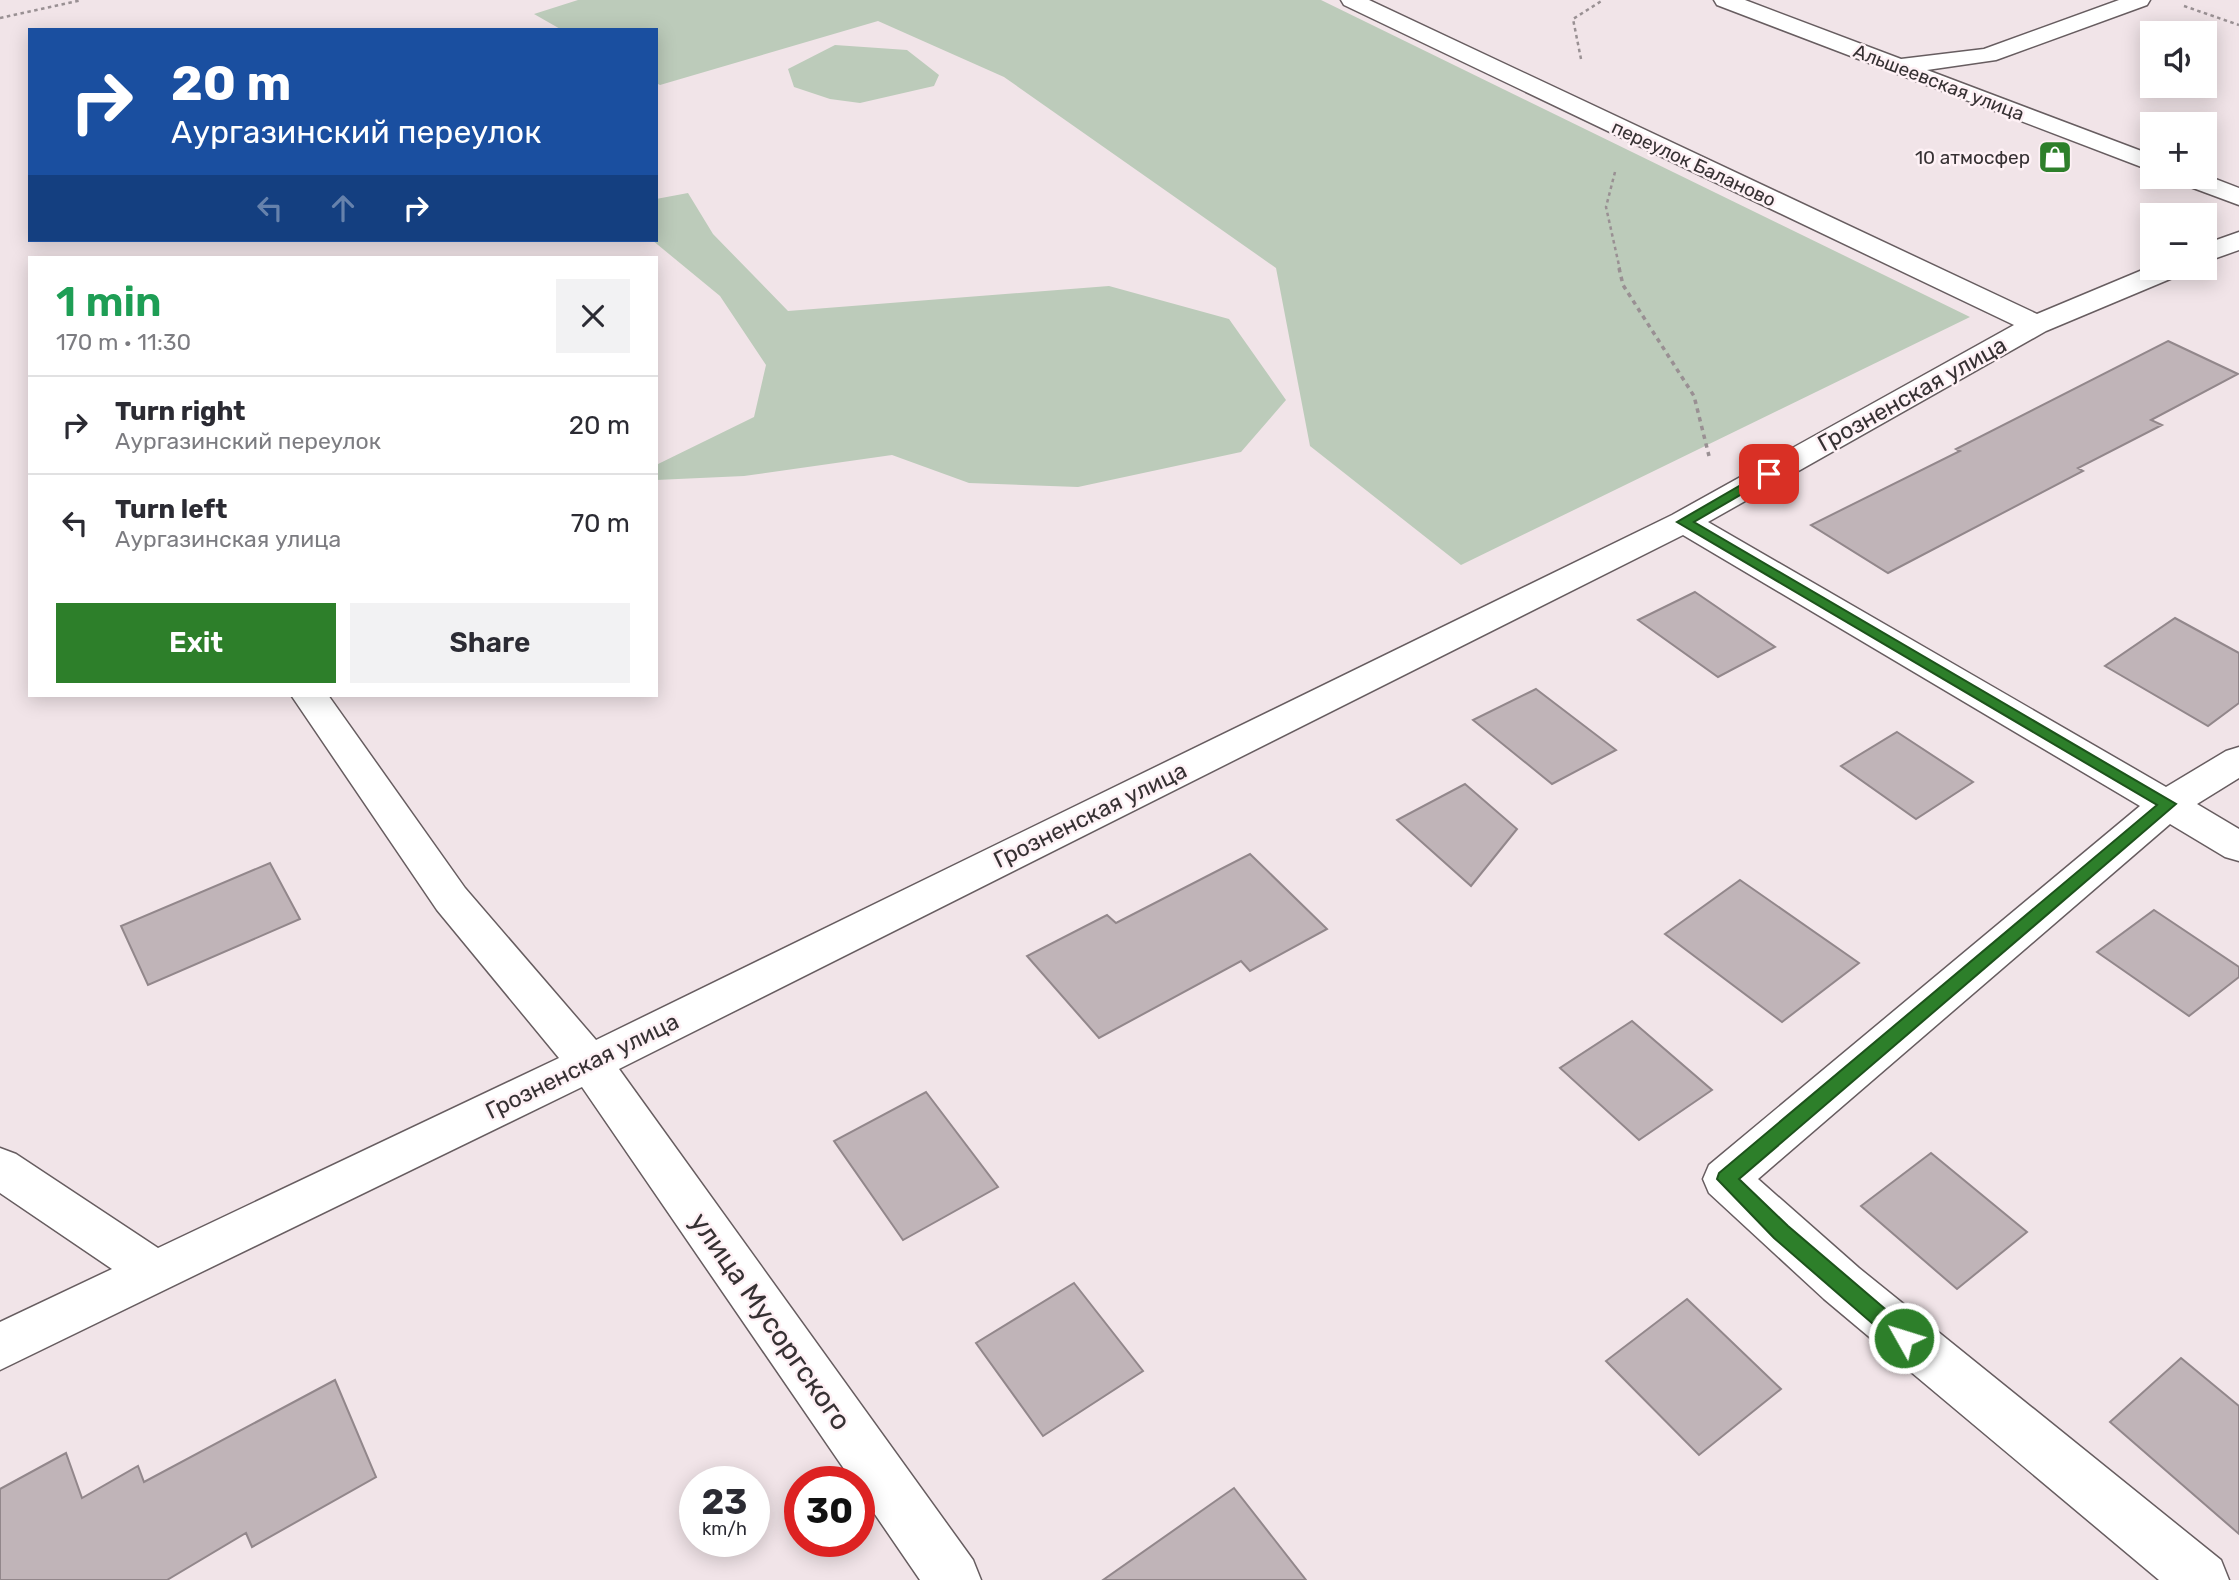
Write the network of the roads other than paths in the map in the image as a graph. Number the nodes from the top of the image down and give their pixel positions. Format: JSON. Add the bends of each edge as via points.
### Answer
{"nodes":[{"id":1,"x":1352,"y":0,"type":"edge"},
{"id":2,"x":1725,"y":0,"type":"edge"},
{"id":3,"x":2139,"y":0,"type":"edge"},
{"id":4,"x":1896,"y":66,"type":"junction"},
{"id":5,"x":2140,"y":159,"type":"edge"},
{"id":6,"x":2217,"y":189,"type":"edge"},
{"id":7,"x":2239,"y":197,"type":"edge"},
{"id":8,"x":2239,"y":240,"type":"edge"},
{"id":9,"x":2217,"y":249,"type":"edge"},
{"id":10,"x":2143,"y":280,"type":"edge"},
{"id":11,"x":2036,"y":325,"type":"junction"},
{"id":12,"x":1684,"y":522,"type":"junction"},
{"id":13,"x":310,"y":697,"type":"edge"},
{"id":14,"x":2239,"y":760,"type":"edge"},
{"id":15,"x":2168,"y":804,"type":"junction"},
{"id":16,"x":2239,"y":847,"type":"edge"},
{"id":17,"x":590,"y":1063,"type":"junction"},
{"id":18,"x":0,"y":1168,"type":"edge"},
{"id":19,"x":155,"y":1272,"type":"junction"},
{"id":20,"x":0,"y":1347,"type":"edge"},
{"id":21,"x":953,"y":1580,"type":"edge"},
{"id":22,"x":2201,"y":1580,"type":"edge"}],
"edges":[{"from":1,"to":11,"type":"street","name":"переулок Баланово"},
{"from":2,"to":4,"type":"street","name":"Альшеевская улица"},
{"from":3,"to":4,"type":"street","via":[[1988,55]]},
{"from":4,"to":5,"type":"street","name":"Альшеевская улица"},
{"from":6,"to":7,"type":"street"},
{"from":8,"to":9,"type":"street"},
{"from":10,"to":11,"type":"street","name":"Грозненская улица"},
{"from":11,"to":12,"type":"street","name":"Грозненская улица"},
{"from":12,"to":15,"type":"street"},
{"from":12,"to":17,"type":"street","name":"Грозненская улица"},
{"from":13,"to":17,"type":"street","name":"улица Мусоргского","via":[[451,899]]},
{"from":14,"to":15,"type":"street"},
{"from":15,"to":16,"type":"street"},
{"from":15,"to":22,"type":"street","via":[[1726,1179],[1883,1321],[2113,1502]]},
{"from":17,"to":19,"type":"street","name":"Грозненская улица"},
{"from":17,"to":21,"type":"street","name":"улица Мусоргского"},
{"from":18,"to":19,"type":"street"},
{"from":19,"to":20,"type":"street","name":"Грозненская улица"}]}
